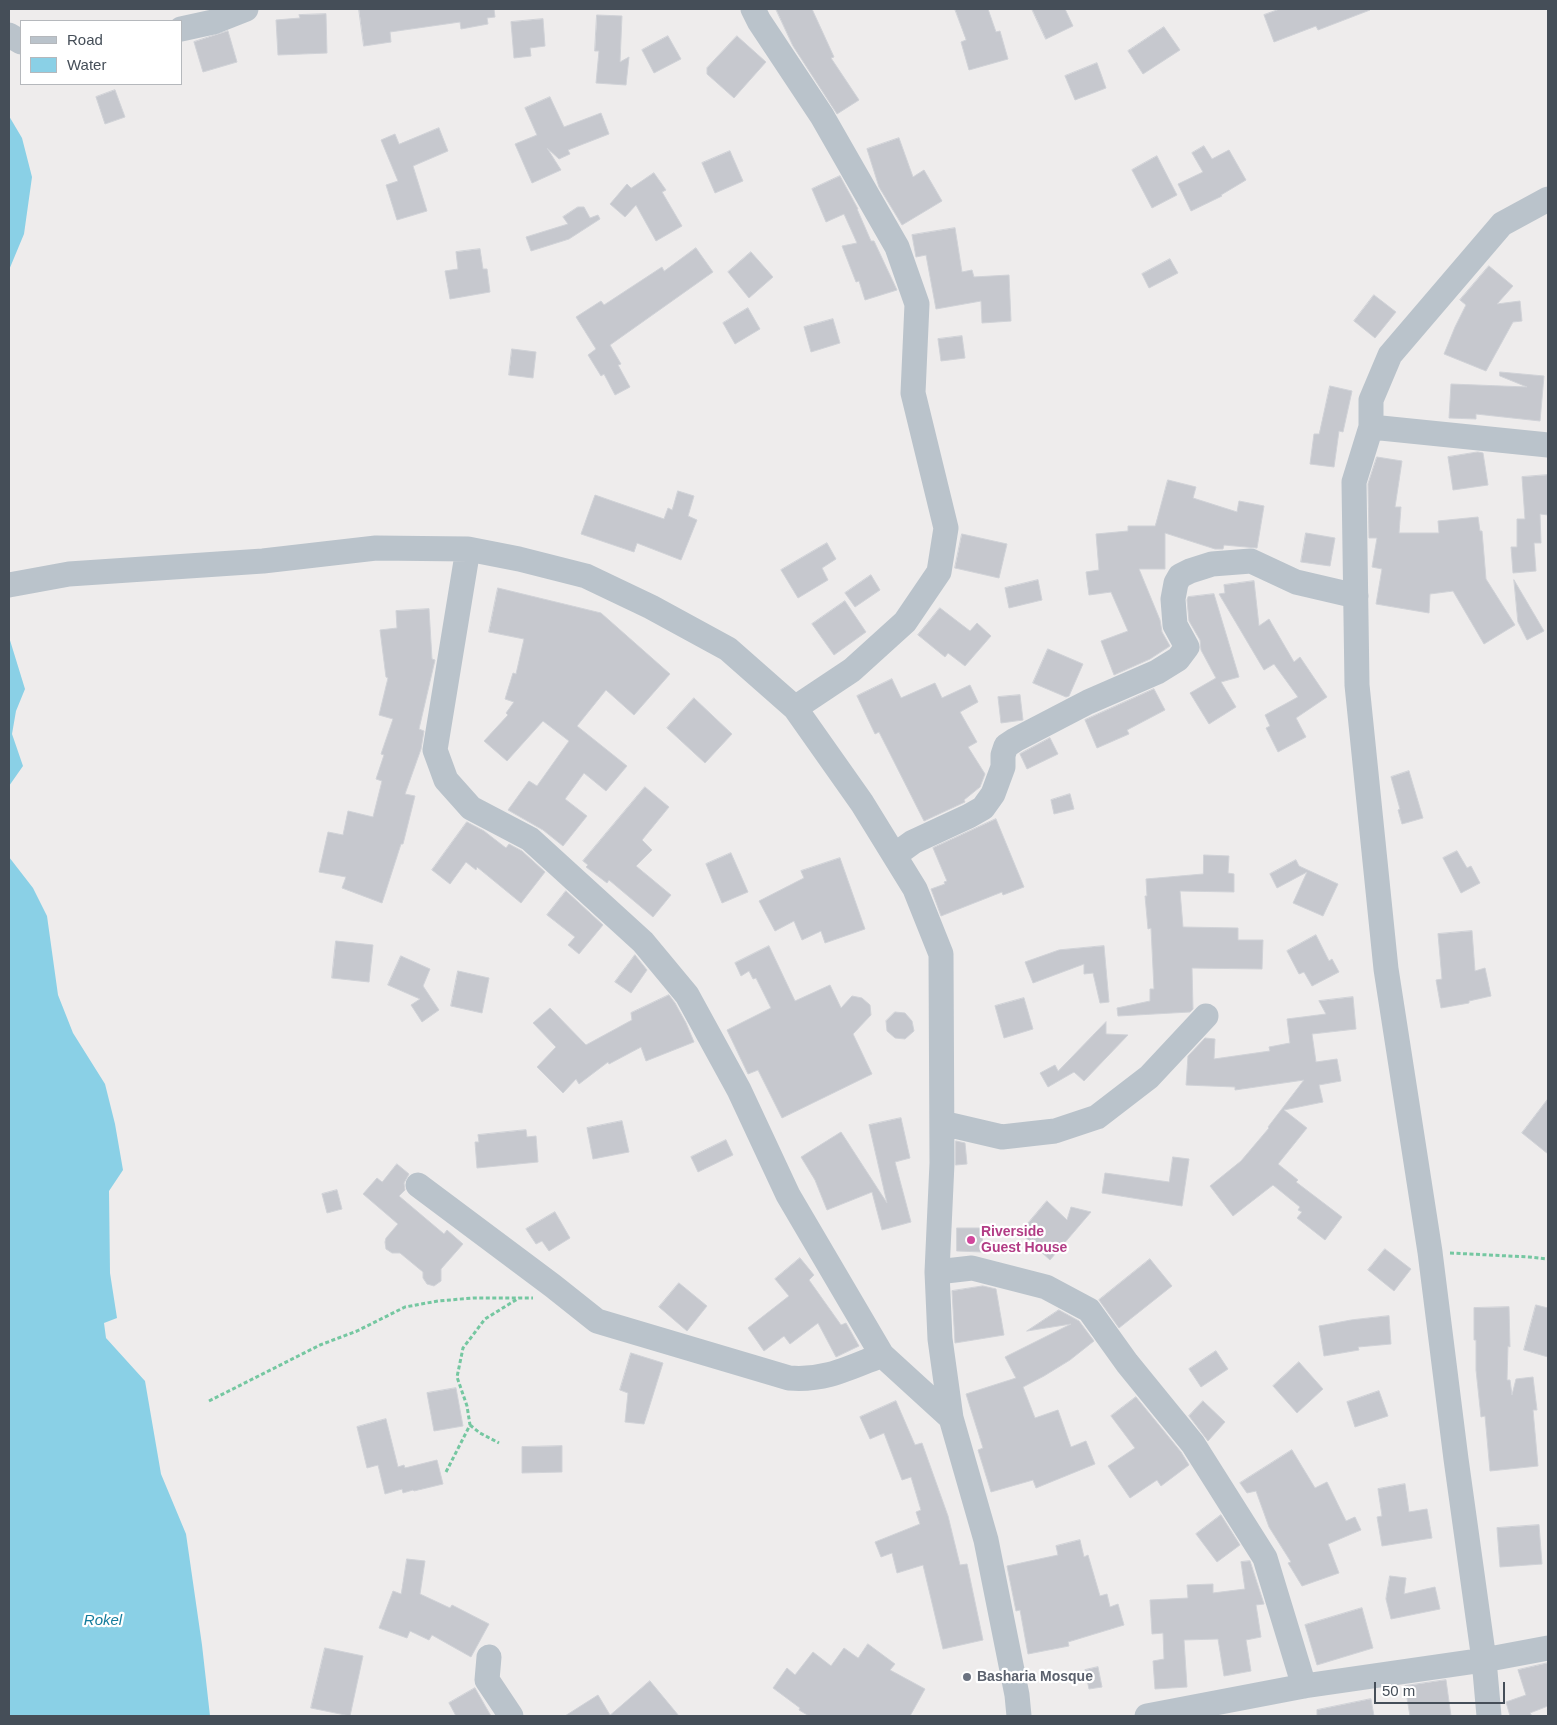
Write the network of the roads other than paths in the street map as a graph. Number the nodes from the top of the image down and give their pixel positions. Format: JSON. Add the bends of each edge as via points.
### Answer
{"nodes":[{"id":1,"x":246,"y":9,"type":"edge"},
{"id":2,"x":753,"y":9,"type":"edge"},
{"id":3,"x":182,"y":29,"type":"edge"},
{"id":4,"x":9,"y":35,"type":"edge"},
{"id":5,"x":20,"y":41,"type":"edge"},
{"id":6,"x":1548,"y":199,"type":"edge"},
{"id":7,"x":1371,"y":428,"type":"junction"},
{"id":8,"x":1548,"y":445,"type":"edge"},
{"id":9,"x":468,"y":549,"type":"junction"},
{"id":10,"x":9,"y":585,"type":"edge"},
{"id":11,"x":1356,"y":596,"type":"junction"},
{"id":12,"x":795,"y":708,"type":"junction"},
{"id":13,"x":895,"y":855,"type":"junction"},
{"id":14,"x":1206,"y":1016,"type":"dead end"},
{"id":15,"x":942,"y":1123,"type":"junction"},
{"id":16,"x":418,"y":1185,"type":"dead end"},
{"id":17,"x":937,"y":1272,"type":"junction"},
{"id":18,"x":551,"y":1299,"type":"road end"},
{"id":19,"x":596,"y":1321,"type":"junction"},
{"id":20,"x":882,"y":1355,"type":"junction"},
{"id":21,"x":952,"y":1418,"type":"junction"},
{"id":22,"x":1548,"y":1648,"type":"edge"},
{"id":23,"x":489,"y":1657,"type":"dead end"},
{"id":24,"x":1484,"y":1660,"type":"junction"},
{"id":25,"x":1304,"y":1686,"type":"junction"},
{"id":26,"x":511,"y":1716,"type":"edge"},
{"id":27,"x":1019,"y":1716,"type":"edge"},
{"id":28,"x":1147,"y":1716,"type":"edge"},
{"id":29,"x":1489,"y":1716,"type":"edge"}],
"edges":[{"from":1,"to":3,"type":"street","via":[[213,22]]},
{"from":2,"to":12,"type":"street","via":[[822,116],[897,247],[918,304],[913,393],[946,528],[939,572],[905,622],[852,670]]},
{"from":4,"to":5,"type":"street"},
{"from":6,"to":7,"type":"street","via":[[1502,224],[1390,355],[1371,400]]},
{"from":7,"to":8,"type":"street"},
{"from":7,"to":11,"type":"street","via":[[1354,482]]},
{"from":9,"to":10,"type":"street","via":[[376,548],[263,561],[70,574]]},
{"from":9,"to":12,"type":"street","via":[[586,576],[642,603],[728,648]]},
{"from":9,"to":20,"type":"street","via":[[435,750],[446,780],[471,808],[530,839],[643,942],[687,995],[739,1090],[788,1195]]},
{"from":11,"to":13,"type":"street","via":[[1296,582],[1252,561],[1212,564],[1180,576],[1172,599],[1175,625],[1187,646],[1178,659],[1006,746],[1003,768],[993,794],[983,808],[913,842]]},
{"from":11,"to":24,"type":"street","via":[[1357,685],[1386,969],[1430,1252]]},
{"from":12,"to":13,"type":"street"},
{"from":13,"to":15,"type":"street","via":[[916,890],[941,954]]},
{"from":14,"to":15,"type":"street","via":[[1149,1077],[1097,1117],[1054,1131],[1002,1137]]},
{"from":15,"to":17,"type":"street"},
{"from":16,"to":19,"type":"street"},
{"from":17,"to":21,"type":"street","via":[[940,1339]]},
{"from":17,"to":25,"type":"street","via":[[972,1268],[1046,1287],[1089,1310],[1193,1444],[1265,1558]]},
{"from":18,"to":19,"type":"street"},
{"from":19,"to":20,"type":"street","via":[[789,1378],[824,1377]]},
{"from":20,"to":21,"type":"street"},
{"from":21,"to":27,"type":"street","via":[[986,1540]]},
{"from":22,"to":24,"type":"street"},
{"from":23,"to":26,"type":"street","via":[[487,1680]]},
{"from":24,"to":25,"type":"street"},
{"from":24,"to":29,"type":"street"},
{"from":25,"to":28,"type":"street"}]}
